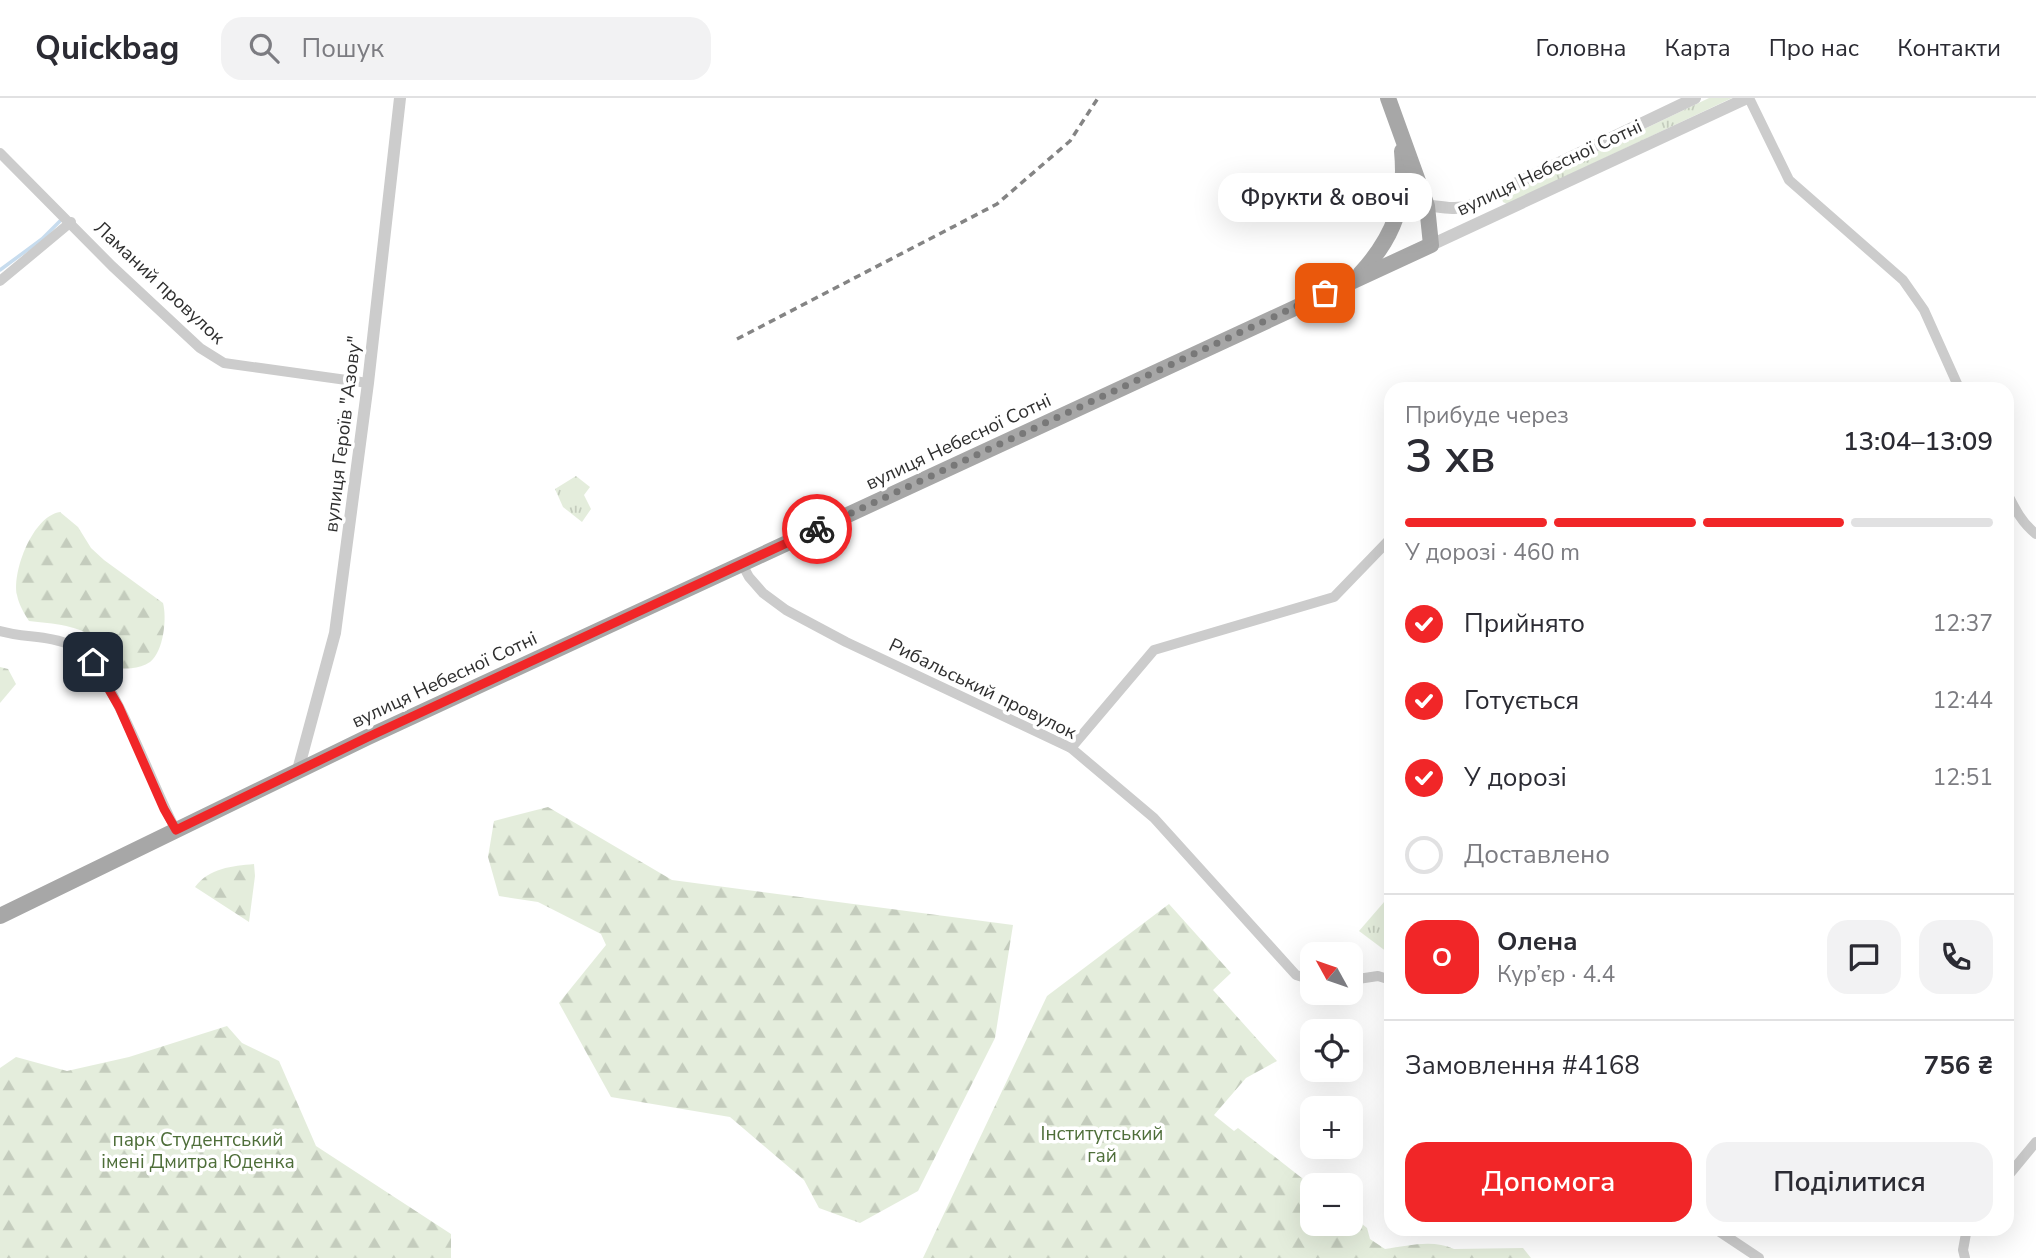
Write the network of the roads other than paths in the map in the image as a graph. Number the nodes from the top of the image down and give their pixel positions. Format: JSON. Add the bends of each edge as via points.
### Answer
{"nodes":[{"id":1,"x":400,"y":98,"type":"edge"},
{"id":2,"x":1388,"y":98,"type":"edge"},
{"id":3,"x":1695,"y":98,"type":"edge"},
{"id":4,"x":1748,"y":98,"type":"edge"},
{"id":5,"x":1401,"y":131,"type":"junction"},
{"id":6,"x":0,"y":153,"type":"edge"},
{"id":7,"x":1501,"y":192,"type":"junction"},
{"id":8,"x":1427,"y":206,"type":"junction"},
{"id":9,"x":1509,"y":208,"type":"junction"},
{"id":10,"x":1399,"y":209,"type":"junction"},
{"id":11,"x":71,"y":222,"type":"junction"},
{"id":12,"x":1391,"y":232,"type":"junction"},
{"id":13,"x":1431,"y":245,"type":"junction"},
{"id":14,"x":1398,"y":260,"type":"junction"},
{"id":15,"x":1355,"y":280,"type":"junction"},
{"id":16,"x":0,"y":281,"type":"edge"},
{"id":17,"x":1956,"y":382,"type":"edge"},
{"id":18,"x":368,"y":383,"type":"junction"},
{"id":19,"x":2014,"y":508,"type":"edge"},
{"id":20,"x":2036,"y":534,"type":"edge"},
{"id":21,"x":1384,"y":545,"type":"edge"},
{"id":22,"x":742,"y":564,"type":"junction"},
{"id":23,"x":0,"y":631,"type":"edge"},
{"id":24,"x":1071,"y":748,"type":"junction"},
{"id":25,"x":298,"y":770,"type":"junction"},
{"id":26,"x":176,"y":830,"type":"junction"},
{"id":27,"x":0,"y":916,"type":"edge"},
{"id":28,"x":1300,"y":976,"type":"edge"},
{"id":29,"x":1363,"y":978,"type":"edge"},
{"id":30,"x":1384,"y":978,"type":"edge"},
{"id":31,"x":2036,"y":1142,"type":"edge"},
{"id":32,"x":2014,"y":1169,"type":"edge"},
{"id":33,"x":1726,"y":1236,"type":"edge"},
{"id":34,"x":1966,"y":1236,"type":"edge"},
{"id":35,"x":1759,"y":1258,"type":"edge"},
{"id":36,"x":1965,"y":1258,"type":"edge"}],
"edges":[{"from":1,"to":18,"type":"street","name":"вулиця Героїв \"Азову\""},
{"from":2,"to":5,"type":"main road"},
{"from":3,"to":7,"type":"street","name":"вулиця Небесної Сотні"},
{"from":4,"to":9,"type":"street","name":"вулиця Небесної Сотні"},
{"from":4,"to":17,"type":"street","via":[[1789,180],[1903,280],[1924,310]]},
{"from":5,"to":8,"type":"main road"},
{"from":5,"to":10,"type":"main road"},
{"from":6,"to":11,"type":"street","name":"Ламаний провулок"},
{"from":7,"to":8,"type":"street","name":"вулиця Небесної Сотні","via":[[1460,209]]},
{"from":7,"to":9,"type":"street","via":[[1497,204]]},
{"from":8,"to":10,"type":"street","name":"вулиця Небесної Сотні"},
{"from":8,"to":13,"type":"main road"},
{"from":9,"to":13,"type":"street","name":"вулиця Небесної Сотні"},
{"from":10,"to":12,"type":"main road"},
{"from":11,"to":16,"type":"street"},
{"from":11,"to":18,"type":"street","name":"Ламаний провулок","via":[[200,348],[224,363]]},
{"from":12,"to":14,"type":"main road"},
{"from":12,"to":15,"type":"main road"},
{"from":13,"to":14,"type":"main road","name":"вулиця Небесної Сотні"},
{"from":14,"to":15,"type":"main road","name":"вулиця Небесної Сотні"},
{"from":15,"to":22,"type":"main road","name":"вулиця Небесної Сотні"},
{"from":18,"to":25,"type":"street","name":"вулиця Героїв \"Азову\"","via":[[335,634]]},
{"from":19,"to":20,"type":"street"},
{"from":21,"to":24,"type":"street","via":[[1334,597],[1154,650]]},
{"from":22,"to":24,"type":"street","name":"Рибальський провулок","via":[[763,593],[786,610]]},
{"from":22,"to":25,"type":"main road","name":"вулиця Небесної Сотні"},
{"from":23,"to":26,"type":"street","via":[[72,645],[93,662]]},
{"from":24,"to":28,"type":"street","name":"Рибальський провулок","via":[[1154,818]]},
{"from":25,"to":26,"type":"main road","name":"вулиця Небесної Сотні"},
{"from":26,"to":27,"type":"main road","name":"вулиця Небесної Сотні"},
{"from":29,"to":30,"type":"street"},
{"from":31,"to":32,"type":"street"},
{"from":33,"to":35,"type":"street"},
{"from":34,"to":36,"type":"street"}]}
